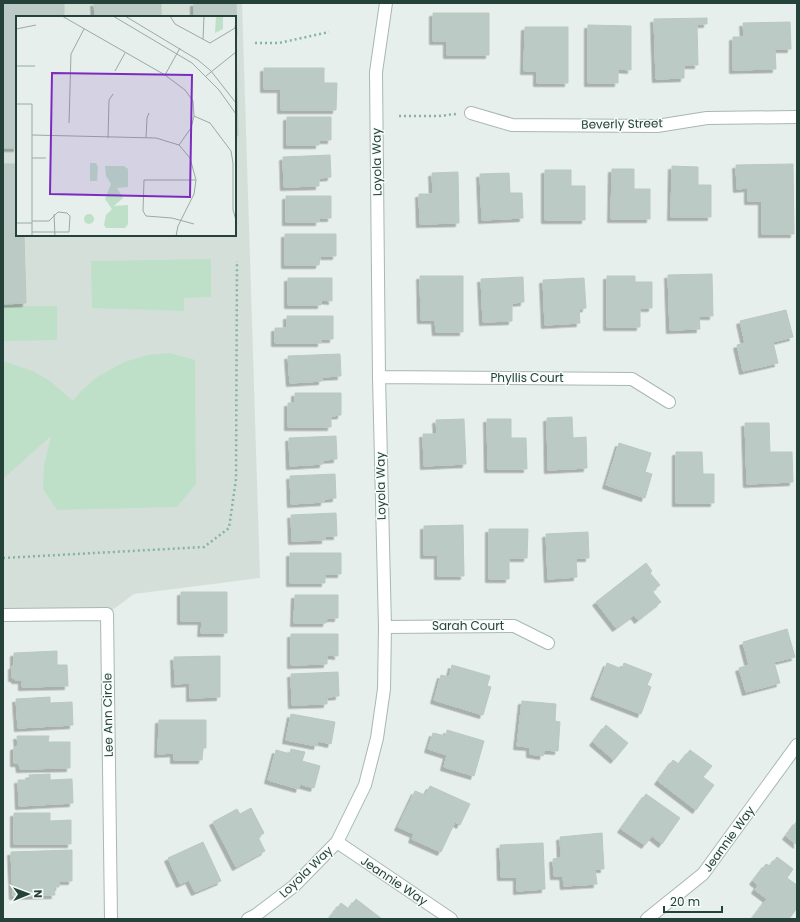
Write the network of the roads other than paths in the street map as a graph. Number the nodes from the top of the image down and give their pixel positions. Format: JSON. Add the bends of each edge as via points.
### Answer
{"nodes":[{"id":1,"x":386,"y":3,"type":"edge"},
{"id":2,"x":471,"y":113,"type":"dead end"},
{"id":3,"x":797,"y":117,"type":"edge"},
{"id":4,"x":379,"y":377,"type":"junction"},
{"id":5,"x":669,"y":402,"type":"dead end"},
{"id":6,"x":3,"y":615,"type":"edge"},
{"id":7,"x":385,"y":627,"type":"junction"},
{"id":8,"x":548,"y":643,"type":"dead end"},
{"id":9,"x":797,"y":745,"type":"edge"},
{"id":10,"x":337,"y":842,"type":"junction"},
{"id":11,"x":111,"y":919,"type":"edge"},
{"id":12,"x":248,"y":919,"type":"edge"},
{"id":13,"x":451,"y":919,"type":"edge"},
{"id":14,"x":647,"y":919,"type":"edge"}],
"edges":[{"from":1,"to":4,"type":"street","name":"Loyola Way","via":[[376,72]]},
{"from":2,"to":3,"type":"street","name":"Beverly Street","via":[[512,125],[658,126],[707,118]]},
{"from":4,"to":5,"type":"street","name":"Phyllis Court","via":[[632,379]]},
{"from":4,"to":7,"type":"street","name":"Loyola Way"},
{"from":6,"to":11,"type":"street","name":"Lee Ann Circle","via":[[107,614]]},
{"from":7,"to":8,"type":"street","name":"Sarah Court","via":[[514,626]]},
{"from":7,"to":10,"type":"street","name":"Loyola Way","via":[[384,689],[377,738],[365,785]]},
{"from":9,"to":14,"type":"street","name":"Jeannie Way","via":[[703,874]]},
{"from":10,"to":12,"type":"street","name":"Loyola Way","via":[[294,886]]},
{"from":10,"to":13,"type":"street","name":"Jeannie Way"}]}
